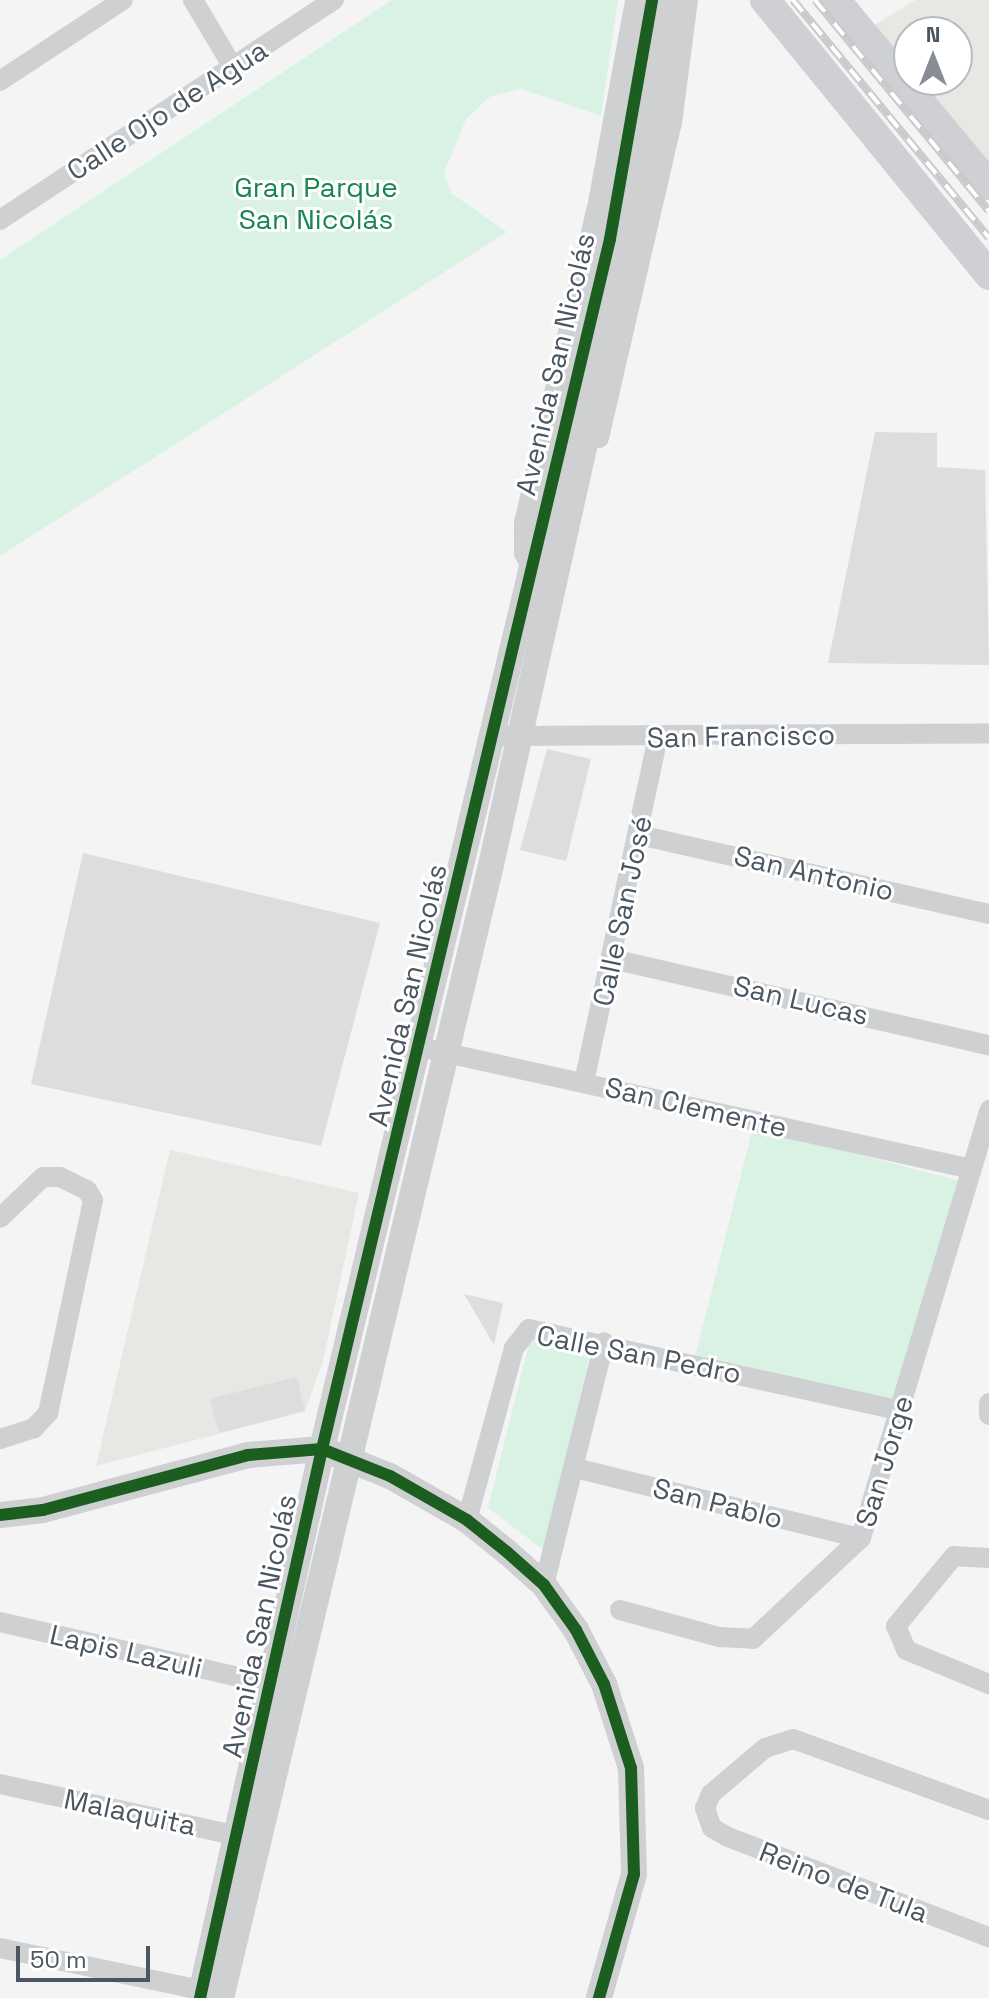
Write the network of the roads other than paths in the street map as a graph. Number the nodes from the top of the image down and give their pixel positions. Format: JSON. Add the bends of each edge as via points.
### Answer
{"nodes":[{"id":1,"x":123,"y":0,"type":"edge"},
{"id":2,"x":193,"y":0,"type":"edge"},
{"id":3,"x":334,"y":0,"type":"edge"},
{"id":4,"x":635,"y":0,"type":"edge"},
{"id":5,"x":652,"y":0,"type":"edge"},
{"id":6,"x":672,"y":0,"type":"edge"},
{"id":7,"x":688,"y":0,"type":"edge"},
{"id":8,"x":765,"y":0,"type":"edge"},
{"id":9,"x":835,"y":0,"type":"edge"},
{"id":10,"x":233,"y":67,"type":"junction"},
{"id":11,"x":0,"y":81,"type":"edge"},
{"id":12,"x":989,"y":185,"type":"edge"},
{"id":13,"x":0,"y":220,"type":"edge"},
{"id":14,"x":989,"y":275,"type":"edge"},
{"id":15,"x":557,"y":508,"type":"junction"},
{"id":16,"x":543,"y":572,"type":"junction"},
{"id":17,"x":989,"y":733,"type":"edge"},
{"id":18,"x":506,"y":737,"type":"junction"},
{"id":19,"x":658,"y":738,"type":"junction"},
{"id":20,"x":639,"y":835,"type":"junction"},
{"id":21,"x":989,"y":914,"type":"edge"},
{"id":22,"x":612,"y":959,"type":"junction"},
{"id":23,"x":989,"y":1045,"type":"edge"},
{"id":24,"x":419,"y":1047,"type":"junction"},
{"id":25,"x":447,"y":1053,"type":"junction"},
{"id":26,"x":584,"y":1082,"type":"junction"},
{"id":27,"x":989,"y":1110,"type":"edge"},
{"id":28,"x":972,"y":1169,"type":"junction"},
{"id":29,"x":0,"y":1218,"type":"edge"},
{"id":30,"x":604,"y":1342,"type":"junction"},
{"id":31,"x":989,"y":1403,"type":"edge"},
{"id":32,"x":901,"y":1411,"type":"junction"},
{"id":33,"x":989,"y":1415,"type":"edge"},
{"id":34,"x":0,"y":1439,"type":"edge"},
{"id":35,"x":322,"y":1449,"type":"junction"},
{"id":36,"x":354,"y":1460,"type":"junction"},
{"id":37,"x":575,"y":1468,"type":"junction"},
{"id":38,"x":0,"y":1515,"type":"edge"},
{"id":39,"x":467,"y":1520,"type":"junction"},
{"id":40,"x":861,"y":1538,"type":"junction"},
{"id":41,"x":989,"y":1558,"type":"edge"},
{"id":42,"x":544,"y":1585,"type":"junction"},
{"id":43,"x":620,"y":1610,"type":"dead end"},
{"id":44,"x":0,"y":1622,"type":"edge"},
{"id":45,"x":271,"y":1684,"type":"junction"},
{"id":46,"x":989,"y":1684,"type":"edge"},
{"id":47,"x":298,"y":1690,"type":"junction"},
{"id":48,"x":0,"y":1784,"type":"edge"},
{"id":49,"x":989,"y":1810,"type":"edge"},
{"id":50,"x":248,"y":1838,"type":"junction"},
{"id":51,"x":989,"y":1937,"type":"edge"},
{"id":52,"x":0,"y":1948,"type":"edge"},
{"id":53,"x":211,"y":1995,"type":"edge"},
{"id":54,"x":599,"y":1998,"type":"edge"}],
"edges":[{"from":1,"to":11,"type":"street"},
{"from":2,"to":10,"type":"street"},
{"from":3,"to":10,"type":"street","name":"Calle Ojo de Agua"},
{"from":4,"to":16,"type":"street","via":[[597,208],[524,523],[524,553]]},
{"from":5,"to":15,"type":"street","name":"Avenida San Nicolás"},
{"from":6,"to":15,"type":"street","name":"Avenida San Nicolás","via":[[630,241]]},
{"from":7,"to":16,"type":"street","via":[[672,123],[576,532]]},
{"from":8,"to":14,"type":"main road"},
{"from":9,"to":12,"type":"main road"},
{"from":10,"to":13,"type":"street","name":"Calle Ojo de Agua"},
{"from":15,"to":16,"type":"street","name":"Avenida San Nicolás"},
{"from":16,"to":18,"type":"street","name":"Avenida San Nicolás"},
{"from":17,"to":19,"type":"street","name":"San Francisco"},
{"from":18,"to":19,"type":"street","name":"San Francisco"},
{"from":18,"to":24,"type":"street","name":"Avenida San Nicolás"},
{"from":18,"to":25,"type":"street","name":"Avenida San Nicolás"},
{"from":19,"to":20,"type":"street","name":"Calle San José"},
{"from":20,"to":21,"type":"street","name":"San Antonio"},
{"from":20,"to":22,"type":"street","name":"Calle San José"},
{"from":22,"to":23,"type":"street","name":"San Lucas"},
{"from":22,"to":26,"type":"street","name":"Calle San José"},
{"from":24,"to":25,"type":"street","name":"San Clemente"},
{"from":24,"to":35,"type":"street","name":"Avenida San Nicolás"},
{"from":25,"to":26,"type":"street","name":"San Clemente"},
{"from":25,"to":36,"type":"street","name":"Avenida San Nicolás"},
{"from":26,"to":28,"type":"street","name":"San Clemente"},
{"from":27,"to":28,"type":"street","name":"San Jorge"},
{"from":28,"to":32,"type":"street","name":"San Jorge"},
{"from":29,"to":34,"type":"street","via":[[43,1177],[60,1177],[87,1190],[93,1200],[48,1413],[34,1428]]},
{"from":30,"to":32,"type":"street","name":"Calle San Pedro"},
{"from":30,"to":37,"type":"street"},
{"from":30,"to":39,"type":"street","name":"Calle San Pedro","via":[[538,1328],[517,1340]]},
{"from":31,"to":33,"type":"street"},
{"from":32,"to":40,"type":"street","name":"San Jorge"},
{"from":35,"to":36,"type":"street"},
{"from":35,"to":38,"type":"street","via":[[248,1455],[43,1510]]},
{"from":35,"to":45,"type":"street","name":"Avenida San Nicolás"},
{"from":36,"to":39,"type":"street"},
{"from":36,"to":47,"type":"street","name":"Avenida San Nicolás"},
{"from":37,"to":40,"type":"street","name":"San Pablo"},
{"from":37,"to":42,"type":"street"},
{"from":39,"to":42,"type":"street"},
{"from":40,"to":43,"type":"street","name":"San Jorge","via":[[753,1639],[719,1637]]},
{"from":41,"to":46,"type":"street","via":[[954,1556],[896,1626],[906,1650]]},
{"from":42,"to":54,"type":"street","via":[[604,1684],[636,1799],[634,1874]]},
{"from":44,"to":45,"type":"street","name":"Lapis Lazuli"},
{"from":45,"to":47,"type":"street","name":"Lapis Lazuli"},
{"from":45,"to":50,"type":"street","name":"Avenida San Nicolás"},
{"from":47,"to":50,"type":"street","name":"Avenida San Nicolás"},
{"from":48,"to":50,"type":"street","name":"Malaquita"},
{"from":49,"to":51,"type":"street","name":"Reino de Tula","via":[[783,1739],[711,1794],[706,1817],[728,1837]]},
{"from":50,"to":53,"type":"street","name":"Avenida San Nicolás"},
{"from":52,"to":53,"type":"street"}]}
